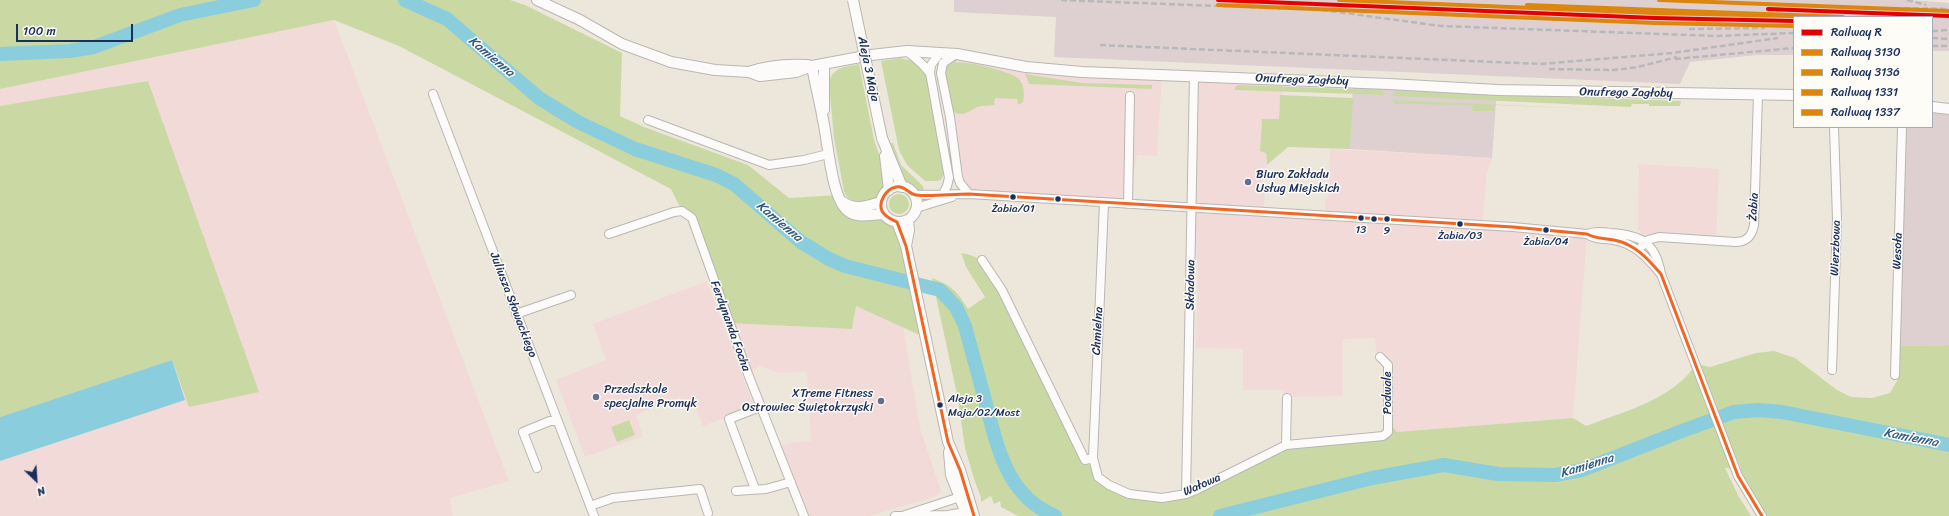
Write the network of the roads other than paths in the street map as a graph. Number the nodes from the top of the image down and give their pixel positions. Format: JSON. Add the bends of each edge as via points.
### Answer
{"nodes":[{"id":1,"x":538,"y":0,"type":"edge"},
{"id":2,"x":853,"y":0,"type":"edge"},
{"id":3,"x":907,"y":51,"type":"junction"},
{"id":4,"x":940,"y":52,"type":"junction"},
{"id":5,"x":957,"y":54,"type":"junction"},
{"id":6,"x":824,"y":64,"type":"junction"},
{"id":7,"x":812,"y":66,"type":"junction"},
{"id":8,"x":930,"y":73,"type":"junction"},
{"id":9,"x":1194,"y":76,"type":"junction"},
{"id":10,"x":433,"y":94,"type":"dead end"},
{"id":11,"x":1758,"y":94,"type":"junction"},
{"id":12,"x":1130,"y":96,"type":"dead end"},
{"id":13,"x":1793,"y":96,"type":"edge"},
{"id":14,"x":1933,"y":107,"type":"edge"},
{"id":15,"x":1949,"y":109,"type":"edge"},
{"id":16,"x":648,"y":120,"type":"dead end"},
{"id":17,"x":823,"y":120,"type":"junction"},
{"id":18,"x":1834,"y":128,"type":"edge"},
{"id":19,"x":1902,"y":128,"type":"edge"},
{"id":20,"x":882,"y":138,"type":"junction"},
{"id":21,"x":828,"y":154,"type":"junction"},
{"id":22,"x":902,"y":187,"type":"junction"},
{"id":23,"x":889,"y":190,"type":"junction"},
{"id":24,"x":943,"y":194,"type":"junction"},
{"id":25,"x":959,"y":194,"type":"junction"},
{"id":26,"x":969,"y":194,"type":"junction"},
{"id":27,"x":838,"y":195,"type":"junction"},
{"id":28,"x":914,"y":195,"type":"junction"},
{"id":29,"x":881,"y":202,"type":"junction"},
{"id":30,"x":1104,"y":203,"type":"junction"},
{"id":31,"x":1128,"y":204,"type":"junction"},
{"id":32,"x":916,"y":208,"type":"junction"},
{"id":33,"x":1193,"y":208,"type":"junction"},
{"id":34,"x":884,"y":214,"type":"junction"},
{"id":35,"x":908,"y":220,"type":"junction"},
{"id":36,"x":897,"y":222,"type":"junction"},
{"id":37,"x":609,"y":234,"type":"dead end"},
{"id":38,"x":1587,"y":234,"type":"junction"},
{"id":39,"x":1646,"y":242,"type":"junction"},
{"id":40,"x":906,"y":246,"type":"junction"},
{"id":41,"x":1638,"y":250,"type":"junction"},
{"id":42,"x":982,"y":260,"type":"dead end"},
{"id":43,"x":1661,"y":274,"type":"junction"},
{"id":44,"x":571,"y":295,"type":"dead end"},
{"id":45,"x":516,"y":314,"type":"junction"},
{"id":46,"x":1380,"y":357,"type":"dead end"},
{"id":47,"x":1832,"y":370,"type":"dead end"},
{"id":48,"x":1895,"y":375,"type":"dead end"},
{"id":49,"x":1287,"y":398,"type":"dead end"},
{"id":50,"x":760,"y":408,"type":"junction"},
{"id":51,"x":557,"y":421,"type":"junction"},
{"id":52,"x":1388,"y":432,"type":"joint"},
{"id":53,"x":948,"y":442,"type":"junction"},
{"id":54,"x":1286,"y":445,"type":"junction"},
{"id":55,"x":1093,"y":458,"type":"junction"},
{"id":56,"x":538,"y":468,"type":"dead end"},
{"id":57,"x":791,"y":482,"type":"junction"},
{"id":58,"x":755,"y":489,"type":"junction"},
{"id":59,"x":736,"y":491,"type":"dead end"},
{"id":60,"x":1186,"y":494,"type":"junction"},
{"id":61,"x":960,"y":497,"type":"junction"},
{"id":62,"x":970,"y":502,"type":"junction"},
{"id":63,"x":590,"y":506,"type":"junction"},
{"id":64,"x":708,"y":513,"type":"dead end"},
{"id":65,"x":905,"y":515,"type":"edge"},
{"id":66,"x":969,"y":515,"type":"edge"},
{"id":67,"x":594,"y":516,"type":"edge"},
{"id":68,"x":804,"y":516,"type":"edge"},
{"id":69,"x":895,"y":516,"type":"edge"},
{"id":70,"x":1762,"y":516,"type":"edge"}],
"edges":[{"from":1,"to":7,"type":"main road","name":"Onufrego Zagłoby","via":[[622,44],[671,62],[715,70],[750,72],[760,76],[796,72]]},
{"from":2,"to":20,"type":"main road","name":"Aleja 3 Maja","bridge":true},
{"from":3,"to":4,"type":"main road","name":"Onufrego Zagłoby"},
{"from":3,"to":6,"type":"main road","name":"Onufrego Zagłoby"},
{"from":3,"to":8,"type":"street"},
{"from":4,"to":5,"type":"main road","name":"Onufrego Zagłoby"},
{"from":4,"to":8,"type":"street","via":[[931,65]]},
{"from":5,"to":9,"type":"main road","name":"Onufrego Zagłoby","via":[[1042,69]]},
{"from":5,"to":26,"type":"street","via":[[943,63],[941,73],[959,180]]},
{"from":6,"to":7,"type":"main road","name":"Onufrego Zagłoby"},
{"from":6,"to":17,"type":"main road"},
{"from":7,"to":17,"type":"main road"},
{"from":8,"to":24,"type":"street","via":[[949,178]]},
{"from":9,"to":11,"type":"main road","name":"Onufrego Zagłoby","via":[[1498,90]]},
{"from":9,"to":33,"type":"street","name":"Składowa"},
{"from":10,"to":45,"type":"street","name":"Juliusza Słowackiego"},
{"from":11,"to":13,"type":"main road","name":"Onufrego Zagłoby"},
{"from":11,"to":39,"type":"street","name":"Żabia","via":[[1754,225],[1750,237],[1745,241],[1735,242],[1661,237]]},
{"from":12,"to":31,"type":"street"},
{"from":14,"to":15,"type":"main road"},
{"from":16,"to":21,"type":"street","via":[[769,165]]},
{"from":17,"to":21,"type":"main road"},
{"from":18,"to":47,"type":"street","name":"Wierzbowa","via":[[1837,219]]},
{"from":19,"to":48,"type":"street","name":"Wesoła"},
{"from":20,"to":22,"type":"main road","name":"Aleja 3 Maja"},
{"from":20,"to":23,"type":"main road","name":"Aleja 3 Maja"},
{"from":21,"to":27,"type":"main road"},
{"from":22,"to":23,"type":"main road"},
{"from":22,"to":28,"type":"main road"},
{"from":23,"to":29,"type":"main road"},
{"from":24,"to":25,"type":"street"},
{"from":24,"to":28,"type":"street"},
{"from":25,"to":26,"type":"street"},
{"from":25,"to":32,"type":"street"},
{"from":26,"to":30,"type":"street"},
{"from":27,"to":29,"type":"main road","via":[[844,203],[854,207]]},
{"from":27,"to":34,"type":"main road","via":[[844,208],[853,214]]},
{"from":28,"to":32,"type":"main road"},
{"from":29,"to":34,"type":"main road"},
{"from":30,"to":31,"type":"street"},
{"from":30,"to":55,"type":"street","name":"Chmielna"},
{"from":31,"to":33,"type":"street"},
{"from":32,"to":35,"type":"main road"},
{"from":33,"to":38,"type":"street","via":[[1513,227]]},
{"from":33,"to":60,"type":"street","name":"Składowa"},
{"from":34,"to":36,"type":"main road"},
{"from":35,"to":36,"type":"main road"},
{"from":35,"to":40,"type":"main road"},
{"from":36,"to":40,"type":"main road"},
{"from":37,"to":50,"type":"street","name":"Ferdynanda Focha","via":[[674,212],[682,211],[689,215]]},
{"from":38,"to":39,"type":"street","via":[[1593,231],[1619,233]]},
{"from":38,"to":41,"type":"street","via":[[1593,238],[1623,242]]},
{"from":39,"to":41,"type":"street"},
{"from":39,"to":43,"type":"street","via":[[1658,258]]},
{"from":40,"to":53,"type":"main road"},
{"from":41,"to":43,"type":"street"},
{"from":42,"to":55,"type":"street","via":[[1002,290],[1085,460]]},
{"from":43,"to":70,"type":"street","via":[[1733,462],[1745,490]]},
{"from":44,"to":45,"type":"street"},
{"from":45,"to":51,"type":"street","name":"Juliusza Słowackiego"},
{"from":46,"to":52,"type":"street","name":"Podwale","via":[[1388,365]]},
{"from":49,"to":54,"type":"street"},
{"from":50,"to":57,"type":"street","name":"Ferdynanda Focha"},
{"from":50,"to":58,"type":"street","via":[[729,419]]},
{"from":51,"to":56,"type":"street","via":[[550,421],[523,432]]},
{"from":51,"to":63,"type":"street","name":"Juliusza Słowackiego"},
{"from":52,"to":54,"type":"street","name":"Wałowa","via":[[1383,436]]},
{"from":53,"to":61,"type":"main road","via":[[951,476]]},
{"from":53,"to":62,"type":"main road"},
{"from":54,"to":60,"type":"street","name":"Wałowa"},
{"from":55,"to":60,"type":"street","name":"Wałowa","via":[[1098,476],[1118,490],[1152,498]]},
{"from":57,"to":58,"type":"street","via":[[766,489]]},
{"from":57,"to":68,"type":"street","name":"Ferdynanda Focha"},
{"from":58,"to":59,"type":"street"},
{"from":61,"to":62,"type":"street"},
{"from":61,"to":65,"type":"street"},
{"from":61,"to":66,"type":"main road"},
{"from":62,"to":66,"type":"main road"},
{"from":63,"to":64,"type":"street","via":[[613,498],[700,489]]},
{"from":63,"to":67,"type":"street","name":"Juliusza Słowackiego"},
{"from":65,"to":66,"type":"street"},
{"from":65,"to":69,"type":"street"}]}
